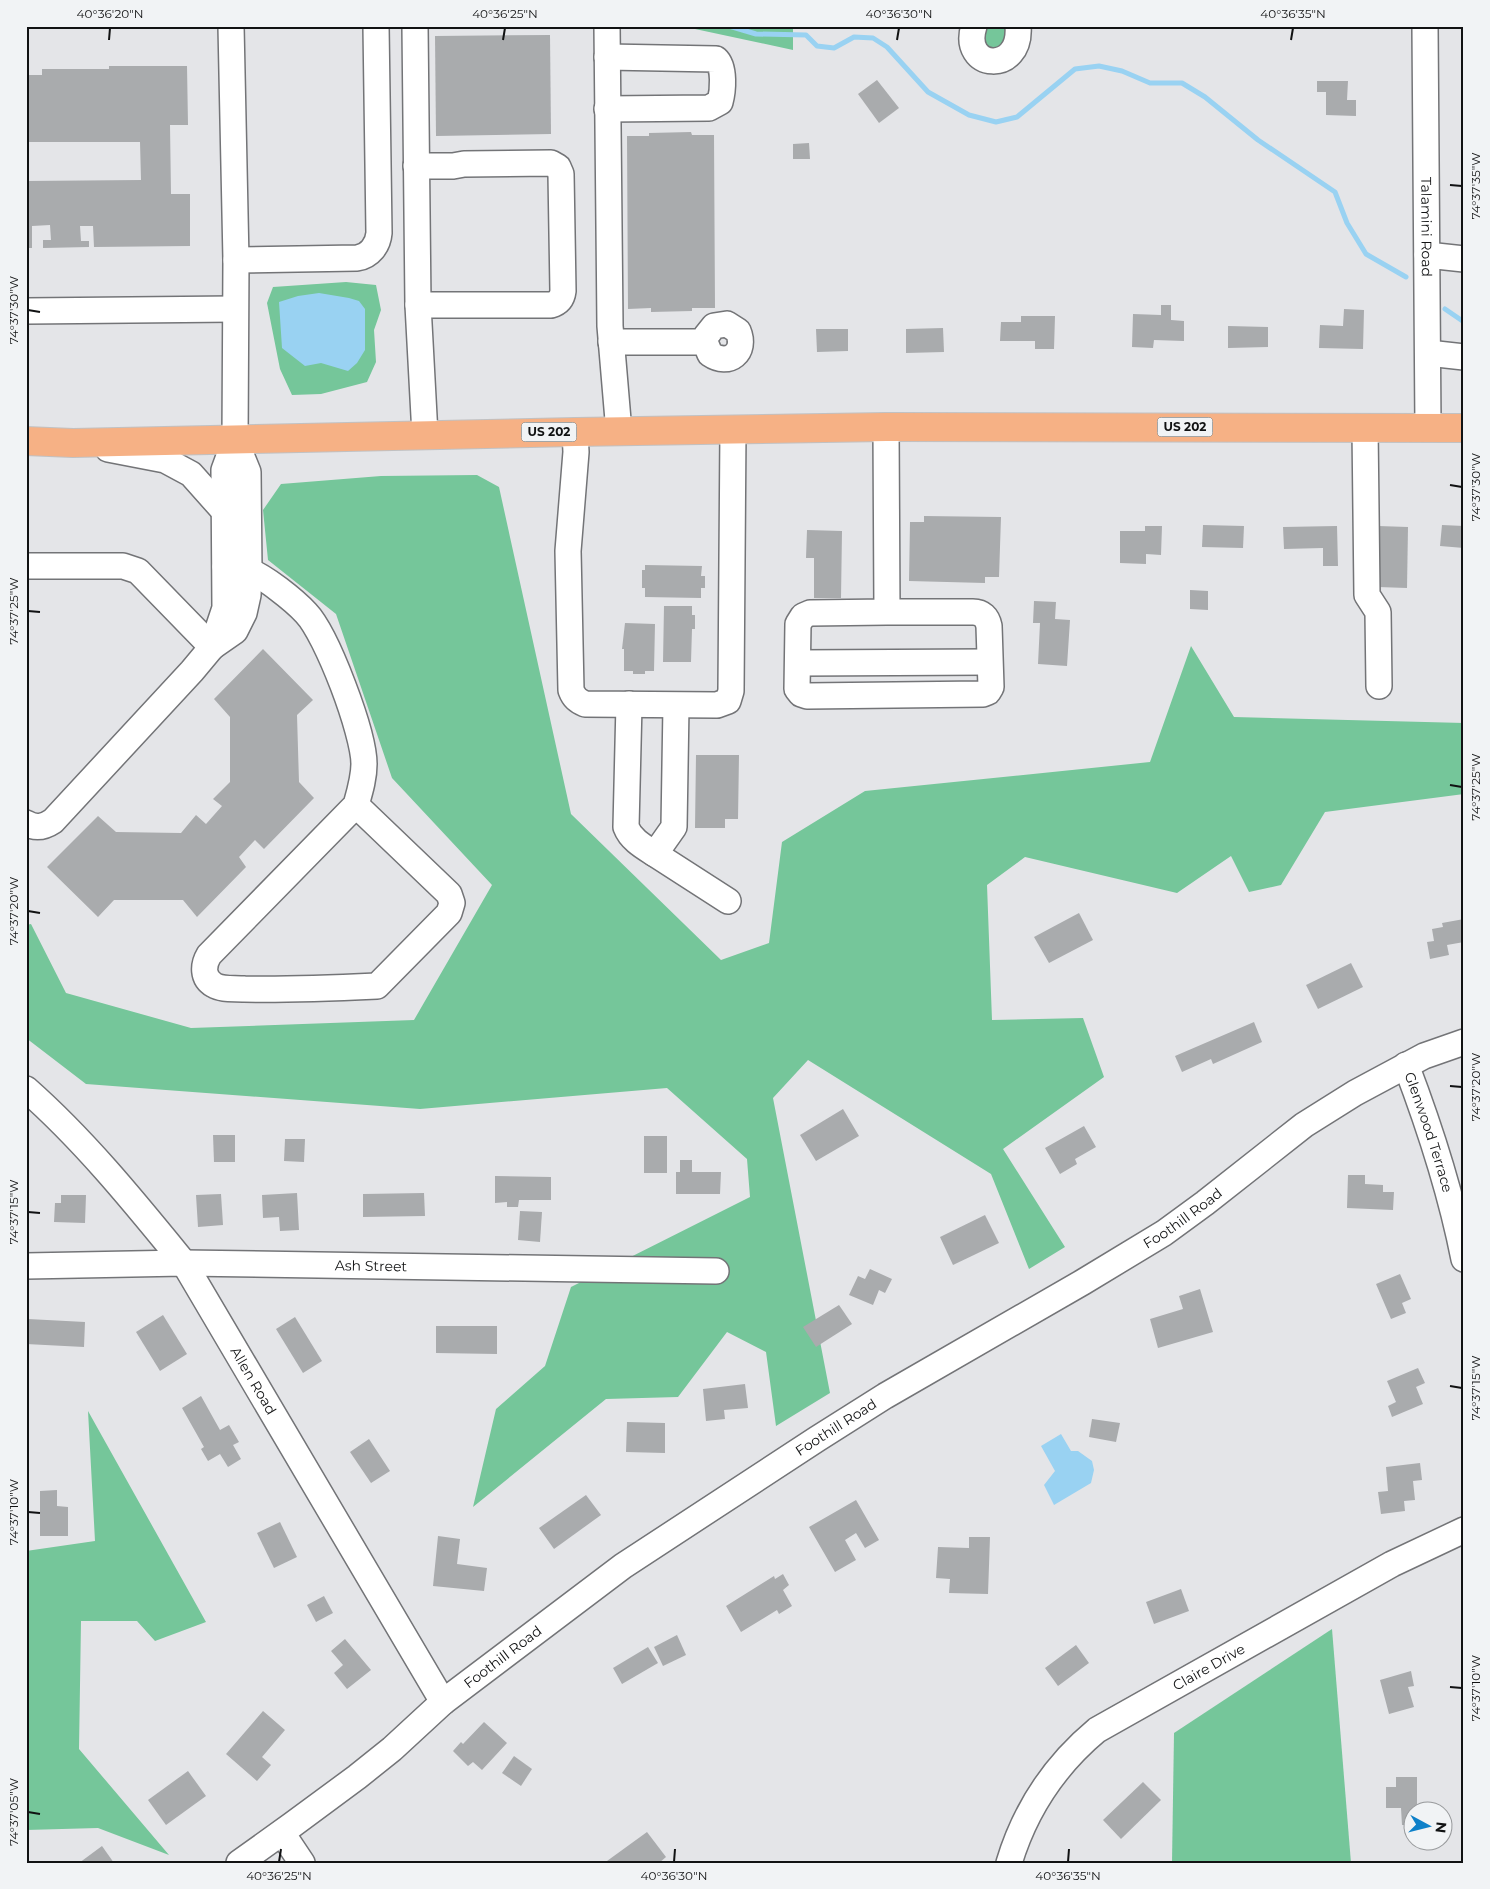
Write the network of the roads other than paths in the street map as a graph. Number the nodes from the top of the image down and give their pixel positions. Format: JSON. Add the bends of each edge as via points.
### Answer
{"nodes":[{"id":1,"x":231,"y":26,"type":"edge"},
{"id":2,"x":376,"y":26,"type":"edge"},
{"id":3,"x":415,"y":26,"type":"edge"},
{"id":4,"x":607,"y":26,"type":"edge"},
{"id":5,"x":974,"y":26,"type":"edge"},
{"id":6,"x":1018,"y":26,"type":"edge"},
{"id":7,"x":1425,"y":26,"type":"edge"},
{"id":8,"x":607,"y":58,"type":"junction"},
{"id":9,"x":607,"y":109,"type":"junction"},
{"id":10,"x":416,"y":166,"type":"junction"},
{"id":11,"x":1427,"y":255,"type":"junction"},
{"id":12,"x":1464,"y":259,"type":"edge"},
{"id":13,"x":236,"y":260,"type":"junction"},
{"id":14,"x":418,"y":305,"type":"junction"},
{"id":15,"x":235,"y":309,"type":"junction"},
{"id":16,"x":26,"y":311,"type":"edge"},
{"id":17,"x":611,"y":342,"type":"junction"},
{"id":18,"x":705,"y":342,"type":"dead end"},
{"id":19,"x":1428,"y":353,"type":"junction"},
{"id":20,"x":1464,"y":357,"type":"edge"},
{"id":21,"x":886,"y":427,"type":"junction"},
{"id":22,"x":1365,"y":428,"type":"junction"},
{"id":23,"x":1428,"y":428,"type":"junction"},
{"id":24,"x":1464,"y":428,"type":"edge"},
{"id":25,"x":733,"y":429,"type":"junction"},
{"id":26,"x":575,"y":432,"type":"junction"},
{"id":27,"x":619,"y":432,"type":"junction"},
{"id":28,"x":425,"y":435,"type":"junction"},
{"id":29,"x":235,"y":440,"type":"junction"},
{"id":30,"x":26,"y":441,"type":"edge"},
{"id":31,"x":73,"y":443,"type":"junction"},
{"id":32,"x":224,"y":511,"type":"junction"},
{"id":33,"x":26,"y":566,"type":"edge"},
{"id":34,"x":237,"y":569,"type":"junction"},
{"id":35,"x":887,"y":612,"type":"junction"},
{"id":36,"x":212,"y":647,"type":"junction"},
{"id":37,"x":989,"y":662,"type":"junction"},
{"id":38,"x":799,"y":663,"type":"junction"},
{"id":39,"x":1379,"y":686,"type":"dead end"},
{"id":40,"x":629,"y":704,"type":"junction"},
{"id":41,"x":676,"y":706,"type":"junction"},
{"id":42,"x":356,"y":805,"type":"junction"},
{"id":43,"x":26,"y":824,"type":"edge"},
{"id":44,"x":655,"y":854,"type":"junction"},
{"id":45,"x":728,"y":901,"type":"dead end"},
{"id":46,"x":1464,"y":1042,"type":"edge"},
{"id":47,"x":1406,"y":1065,"type":"junction"},
{"id":48,"x":26,"y":1089,"type":"edge"},
{"id":49,"x":1464,"y":1259,"type":"edge"},
{"id":50,"x":184,"y":1263,"type":"junction"},
{"id":51,"x":26,"y":1266,"type":"edge"},
{"id":52,"x":716,"y":1271,"type":"dead end"},
{"id":53,"x":1464,"y":1530,"type":"edge"},
{"id":54,"x":443,"y":1702,"type":"junction"},
{"id":55,"x":282,"y":1833,"type":"junction"},
{"id":56,"x":240,"y":1863,"type":"edge"},
{"id":57,"x":302,"y":1863,"type":"edge"},
{"id":58,"x":1009,"y":1863,"type":"edge"}],
"edges":[{"from":1,"to":13,"type":"street"},
{"from":2,"to":13,"type":"street","via":[[379,233],[376,245],[357,258]]},
{"from":3,"to":10,"type":"street"},
{"from":4,"to":8,"type":"street"},
{"from":5,"to":6,"type":"street","via":[[972,47],[981,57],[992,61],[1004,59],[1013,51]]},
{"from":7,"to":11,"type":"street","name":"Talamini Road"},
{"from":8,"to":9,"type":"street"},
{"from":8,"to":9,"type":"street","via":[[716,59],[721,67],[722,96],[720,102],[709,108]]},
{"from":9,"to":17,"type":"street"},
{"from":10,"to":14,"type":"street"},
{"from":10,"to":14,"type":"street","via":[[551,163],[558,166],[561,174],[563,291],[561,298],[551,304]]},
{"from":11,"to":12,"type":"street"},
{"from":11,"to":19,"type":"street","name":"Talamini Road"},
{"from":13,"to":15,"type":"street"},
{"from":14,"to":28,"type":"street"},
{"from":15,"to":16,"type":"street"},
{"from":15,"to":29,"type":"street"},
{"from":17,"to":18,"type":"street"},
{"from":17,"to":27,"type":"street"},
{"from":19,"to":20,"type":"street"},
{"from":19,"to":23,"type":"street","name":"Talamini Road"},
{"from":21,"to":22,"type":"highway","number":"US 202"},
{"from":21,"to":25,"type":"highway","number":"US 202"},
{"from":21,"to":35,"type":"street"},
{"from":22,"to":23,"type":"highway","number":"US 202"},
{"from":22,"to":39,"type":"street","via":[[1367,595],[1378,612]]},
{"from":23,"to":24,"type":"highway","number":"US 202"},
{"from":25,"to":27,"type":"highway","number":"US 202"},
{"from":25,"to":41,"type":"street","via":[[730,697],[722,705]]},
{"from":26,"to":27,"type":"highway","number":"US 202"},
{"from":26,"to":28,"type":"highway","number":"US 202"},
{"from":26,"to":40,"type":"street","via":[[568,551],[571,690],[576,699],[585,704]]},
{"from":28,"to":29,"type":"highway","number":"US 202"},
{"from":29,"to":31,"type":"highway","number":"US 202"},
{"from":29,"to":32,"type":"street","via":[[224,470]]},
{"from":29,"to":34,"type":"street","via":[[248,472]]},
{"from":30,"to":31,"type":"highway","number":"US 202"},
{"from":31,"to":32,"type":"street","via":[[165,460],[191,474]]},
{"from":32,"to":34,"type":"street"},
{"from":33,"to":36,"type":"street","via":[[123,566],[138,571]]},
{"from":34,"to":36,"type":"street","via":[[248,595],[244,613],[235,631]]},
{"from":34,"to":42,"type":"street","via":[[278,588],[307,613],[318,630],[343,684],[361,739],[364,764]]},
{"from":35,"to":37,"type":"street","via":[[982,614],[988,622]]},
{"from":35,"to":38,"type":"street","via":[[806,614],[798,624]]},
{"from":36,"to":43,"type":"street","via":[[53,821],[40,827]]},
{"from":37,"to":38,"type":"street"},
{"from":37,"to":38,"type":"street","via":[[990,687],[986,694],[807,696],[797,689]]},
{"from":40,"to":41,"type":"street"},
{"from":40,"to":44,"type":"street","via":[[626,827],[634,839]]},
{"from":41,"to":44,"type":"street","via":[[674,827]]},
{"from":42,"to":42,"type":"street","via":[[448,894],[452,903],[449,913],[376,986],[220,988],[209,982],[204,965],[209,955]]},
{"from":44,"to":45,"type":"street"},
{"from":46,"to":47,"type":"street","name":"Foothill Road"},
{"from":47,"to":49,"type":"street","name":"Glenwood Terrace","via":[[1425,1116]]},
{"from":47,"to":54,"type":"street","name":"Foothill Road","via":[[1304,1125],[1164,1233],[870,1406],[622,1566]]},
{"from":48,"to":50,"type":"street","name":"Allen Road","via":[[91,1154]]},
{"from":50,"to":51,"type":"street","name":"Ash Street"},
{"from":50,"to":52,"type":"street","name":"Ash Street"},
{"from":50,"to":54,"type":"street","name":"Allen Road"},
{"from":53,"to":58,"type":"street","name":"Claire Drive","via":[[1392,1564],[1097,1730],[1048,1780],[1035,1801]]},
{"from":54,"to":55,"type":"street","name":"Foothill Road","via":[[392,1749]]},
{"from":55,"to":56,"type":"street","name":"Foothill Road"},
{"from":55,"to":57,"type":"street"}]}
